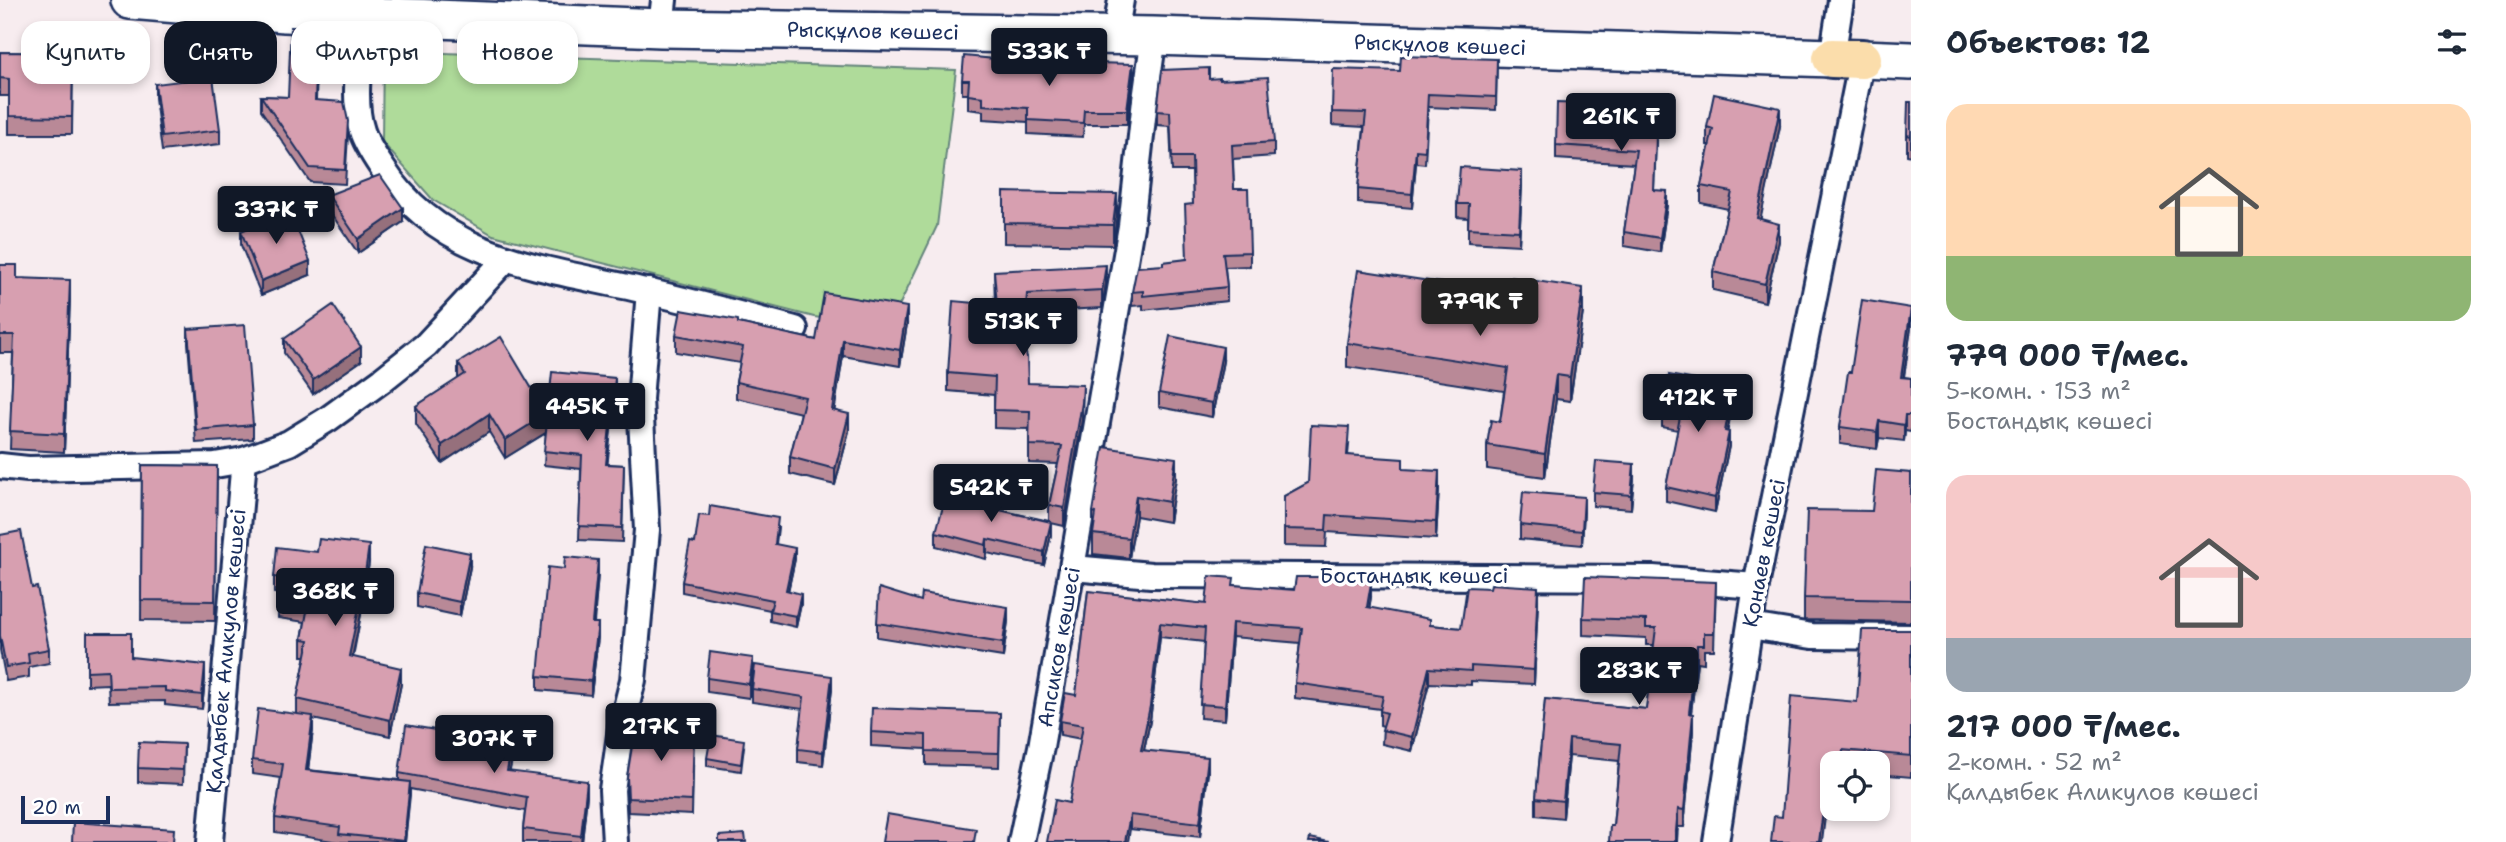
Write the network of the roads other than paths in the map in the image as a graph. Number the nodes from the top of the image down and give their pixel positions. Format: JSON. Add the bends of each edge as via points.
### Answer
{"nodes":[{"id":1,"x":130,"y":0,"type":"edge"},
{"id":2,"x":1842,"y":0,"type":"edge"},
{"id":3,"x":286,"y":6,"type":"edge"},
{"id":4,"x":662,"y":14,"type":"edge"},
{"id":5,"x":365,"y":15,"type":"junction"},
{"id":6,"x":1118,"y":18,"type":"edge"},
{"id":7,"x":1154,"y":36,"type":"junction"},
{"id":8,"x":1847,"y":59,"type":"junction"},
{"id":9,"x":1911,"y":61,"type":"edge"},
{"id":10,"x":505,"y":260,"type":"junction"},
{"id":11,"x":649,"y":291,"type":"junction"},
{"id":12,"x":794,"y":329,"type":"dead end"},
{"id":13,"x":244,"y":460,"type":"junction"},
{"id":14,"x":0,"y":466,"type":"edge"},
{"id":15,"x":1073,"y":568,"type":"junction"},
{"id":16,"x":1756,"y":586,"type":"junction"},
{"id":17,"x":1750,"y":626,"type":"junction"},
{"id":18,"x":1911,"y":637,"type":"edge"},
{"id":19,"x":210,"y":842,"type":"edge"},
{"id":20,"x":615,"y":842,"type":"edge"},
{"id":21,"x":1021,"y":842,"type":"edge"},
{"id":22,"x":1716,"y":842,"type":"edge"}],
"edges":[{"from":1,"to":3,"type":"main road","name":"Рысқұлов көшесі"},
{"from":2,"to":8,"type":"street","name":"Қонаев көшесі"},
{"from":3,"to":5,"type":"main road","name":"Рысқұлов көшесі"},
{"from":4,"to":5,"type":"main road","name":"Рысқұлов көшесі"},
{"from":4,"to":6,"type":"main road","name":"Рысқұлов көшесі"},
{"from":5,"to":10,"type":"street","via":[[358,103],[362,131],[373,154],[392,183],[440,228]]},
{"from":6,"to":7,"type":"main road","name":"Рысқұлов көшесі"},
{"from":7,"to":8,"type":"main road","name":"Рысқұлов көшесі"},
{"from":7,"to":15,"type":"street","name":"Апсиков көшесі","via":[[1131,226]]},
{"from":8,"to":9,"type":"main road","name":"Рысқұлов көшесі"},
{"from":8,"to":16,"type":"street","name":"Қонаев көшесі"},
{"from":10,"to":11,"type":"street"},
{"from":10,"to":13,"type":"street","via":[[426,345],[382,380],[289,443]]},
{"from":11,"to":12,"type":"street"},
{"from":11,"to":20,"type":"street","via":[[640,398],[647,530],[633,680],[612,790]]},
{"from":13,"to":14,"type":"street","via":[[215,465],[28,470]]},
{"from":13,"to":19,"type":"street","name":"Қалдыбек Аликулов көшесі"},
{"from":15,"to":16,"type":"street","name":"Бостандық көшесі","via":[[1151,575],[1653,578]]},
{"from":15,"to":21,"type":"street","name":"Апсиков көшесі"},
{"from":16,"to":17,"type":"street","name":"Қонаев көшесі"},
{"from":17,"to":18,"type":"street","via":[[1812,636]]},
{"from":17,"to":22,"type":"street","name":"Қонаев көшесі"}]}
